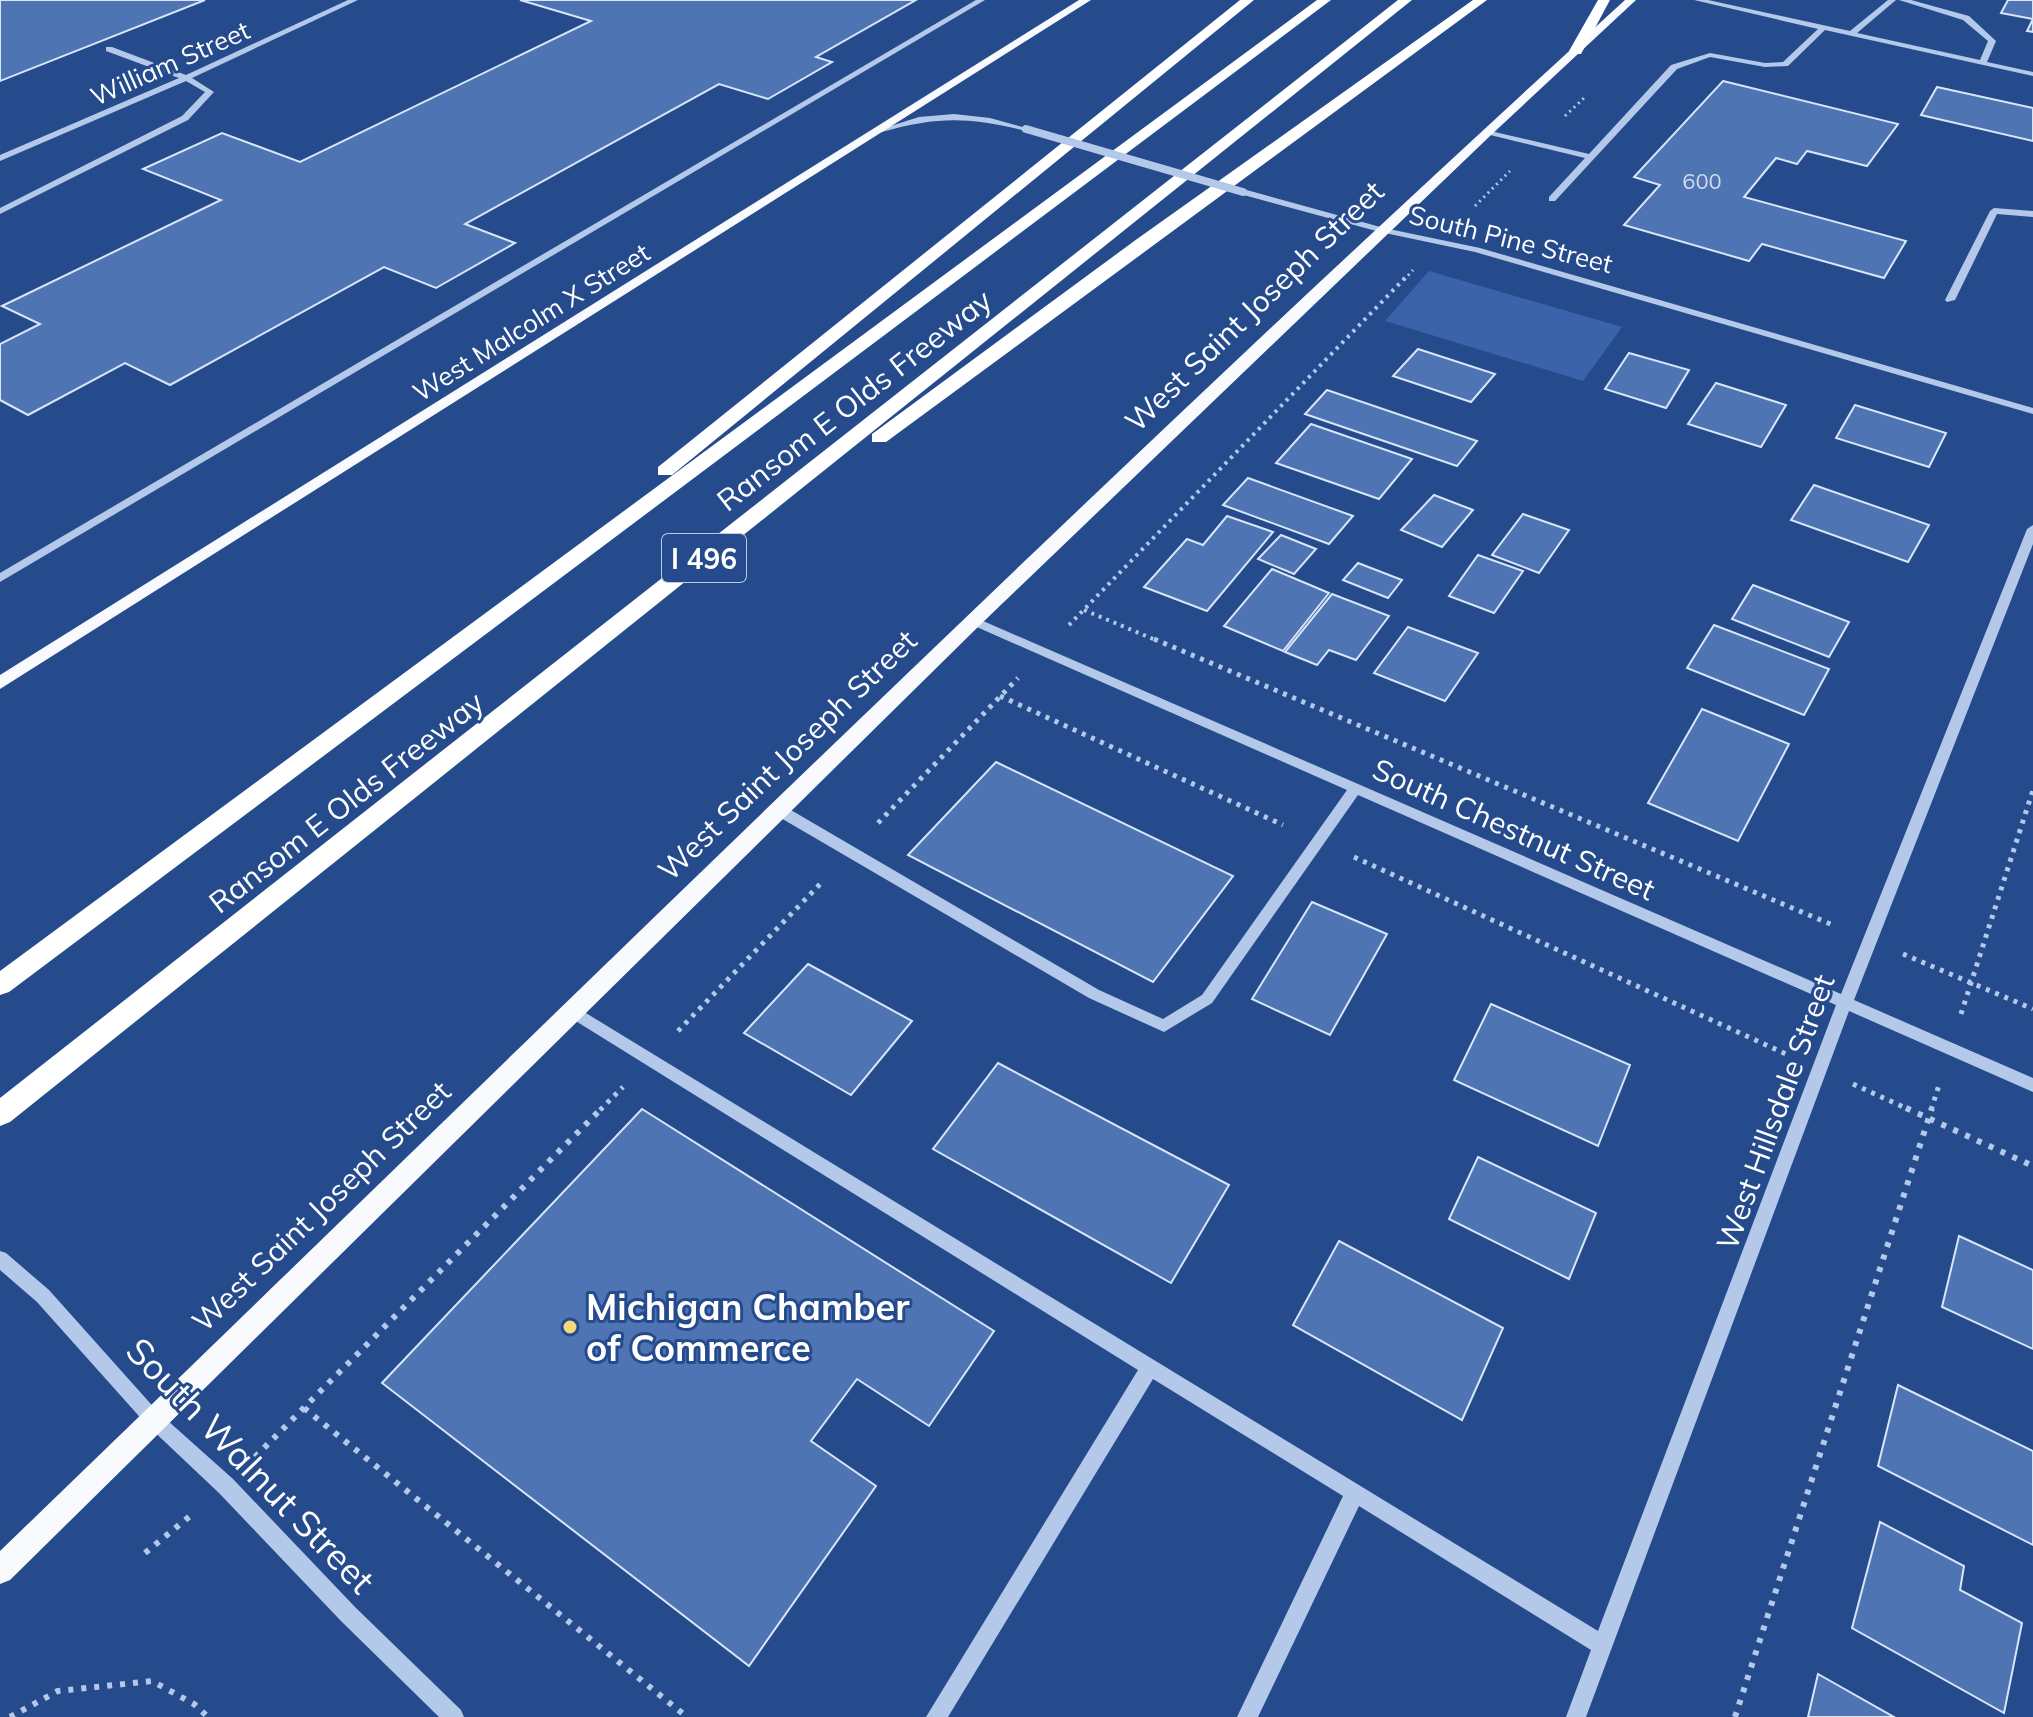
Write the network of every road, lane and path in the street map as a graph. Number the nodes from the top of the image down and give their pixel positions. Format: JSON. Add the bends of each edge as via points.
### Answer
{"nodes":[{"id":1,"x":354,"y":0,"type":"edge"},
{"id":2,"x":981,"y":0,"type":"edge"},
{"id":3,"x":1086,"y":0,"type":"edge"},
{"id":4,"x":1248,"y":0,"type":"edge"},
{"id":5,"x":1325,"y":0,"type":"edge"},
{"id":6,"x":1406,"y":0,"type":"edge"},
{"id":7,"x":1481,"y":0,"type":"edge"},
{"id":8,"x":1604,"y":0,"type":"edge"},
{"id":9,"x":1631,"y":0,"type":"edge"},
{"id":10,"x":1698,"y":0,"type":"edge"},
{"id":11,"x":1892,"y":0,"type":"edge"},
{"id":12,"x":1903,"y":0,"type":"edge"},
{"id":13,"x":1823,"y":28,"type":"junction"},
{"id":14,"x":1851,"y":34,"type":"junction"},
{"id":15,"x":109,"y":49,"type":"dead end"},
{"id":16,"x":1576,"y":51,"type":"junction"},
{"id":17,"x":1983,"y":63,"type":"junction"},
{"id":18,"x":2033,"y":74,"type":"edge"},
{"id":19,"x":186,"y":78,"type":"junction"},
{"id":20,"x":882,"y":130,"type":"junction"},
{"id":21,"x":1486,"y":133,"type":"junction"},
{"id":22,"x":1590,"y":157,"type":"junction"},
{"id":23,"x":0,"y":158,"type":"edge"},
{"id":24,"x":1552,"y":199,"type":"dead end"},
{"id":25,"x":0,"y":211,"type":"edge"},
{"id":26,"x":2033,"y":214,"type":"edge"},
{"id":27,"x":1383,"y":230,"type":"junction"},
{"id":28,"x":1420,"y":264,"type":"dead end"},
{"id":29,"x":1950,"y":300,"type":"dead end"},
{"id":30,"x":2033,"y":411,"type":"edge"},
{"id":31,"x":2033,"y":529,"type":"edge"},
{"id":32,"x":0,"y":578,"type":"edge"},
{"id":33,"x":1084,"y":610,"type":"junction"},
{"id":34,"x":974,"y":621,"type":"junction"},
{"id":35,"x":614,"y":629,"type":"junction"},
{"id":36,"x":1044,"y":651,"type":"junction"},
{"id":37,"x":433,"y":661,"type":"junction"},
{"id":38,"x":0,"y":683,"type":"edge"},
{"id":39,"x":1000,"y":696,"type":"junction"},
{"id":40,"x":1356,"y":788,"type":"junction"},
{"id":41,"x":2033,"y":790,"type":"edge"},
{"id":42,"x":779,"y":810,"type":"junction"},
{"id":43,"x":1319,"y":841,"type":"junction"},
{"id":44,"x":851,"y":851,"type":"junction"},
{"id":45,"x":1869,"y":940,"type":"junction"},
{"id":46,"x":1971,"y":982,"type":"junction"},
{"id":47,"x":0,"y":985,"type":"edge"},
{"id":48,"x":1845,"y":1002,"type":"junction"},
{"id":49,"x":2033,"y":1009,"type":"edge"},
{"id":50,"x":571,"y":1011,"type":"junction"},
{"id":51,"x":1951,"y":1049,"type":"junction"},
{"id":52,"x":650,"y":1060,"type":"junction"},
{"id":53,"x":1821,"y":1070,"type":"junction"},
{"id":54,"x":2033,"y":1085,"type":"edge"},
{"id":55,"x":0,"y":1114,"type":"edge"},
{"id":56,"x":1928,"y":1118,"type":"junction"},
{"id":57,"x":2033,"y":1166,"type":"edge"},
{"id":58,"x":0,"y":1259,"type":"edge"},
{"id":59,"x":1150,"y":1367,"type":"junction"},
{"id":60,"x":304,"y":1408,"type":"junction"},
{"id":61,"x":152,"y":1418,"type":"junction"},
{"id":62,"x":226,"y":1486,"type":"junction"},
{"id":63,"x":1355,"y":1493,"type":"junction"},
{"id":64,"x":145,"y":1553,"type":"dead end"},
{"id":65,"x":0,"y":1570,"type":"edge"},
{"id":66,"x":1604,"y":1646,"type":"junction"},
{"id":67,"x":10,"y":1717,"type":"edge"},
{"id":68,"x":208,"y":1717,"type":"edge"},
{"id":69,"x":454,"y":1717,"type":"edge"},
{"id":70,"x":687,"y":1717,"type":"edge"},
{"id":71,"x":936,"y":1717,"type":"edge"},
{"id":72,"x":1247,"y":1717,"type":"edge"},
{"id":73,"x":1576,"y":1717,"type":"edge"},
{"id":74,"x":1735,"y":1717,"type":"edge"}],
"edges":[{"from":1,"to":19,"type":"street","name":"William Street"},
{"from":2,"to":32,"type":"street"},
{"from":3,"to":20,"type":"main road","name":"West Malcolm X Street"},
{"from":4,"to":37,"type":"highway"},
{"from":5,"to":37,"type":"highway","name":"Ransom E Olds Freeway","number":"I 496"},
{"from":6,"to":35,"type":"highway","name":"Ransom E Olds Freeway","number":"I 496"},
{"from":7,"to":35,"type":"highway"},
{"from":8,"to":16,"type":"highway"},
{"from":9,"to":16,"type":"main road","name":"West Saint Joseph Street"},
{"from":10,"to":13,"type":"street"},
{"from":11,"to":14,"type":"street"},
{"from":12,"to":17,"type":"street","via":[[1966,18],[1992,41]]},
{"from":13,"to":14,"type":"street"},
{"from":13,"to":22,"type":"street","via":[[1785,64],[1710,55],[1674,67]]},
{"from":14,"to":17,"type":"street"},
{"from":15,"to":19,"type":"street"},
{"from":16,"to":21,"type":"main road","name":"West Saint Joseph Street"},
{"from":17,"to":18,"type":"street"},
{"from":19,"to":23,"type":"street","name":"William Street"},
{"from":19,"to":25,"type":"street","via":[[210,92],[185,118]]},
{"from":20,"to":27,"type":"street","name":"South Pine Street","bridge":true,"via":[[916,119],[981,116]]},
{"from":20,"to":38,"type":"main road","name":"West Malcolm X Street"},
{"from":21,"to":22,"type":"street"},
{"from":21,"to":27,"type":"main road","name":"West Saint Joseph Street"},
{"from":22,"to":24,"type":"street"},
{"from":26,"to":29,"type":"street","via":[[1994,211]]},
{"from":27,"to":30,"type":"street","name":"South Pine Street","via":[[1522,262]]},
{"from":27,"to":34,"type":"main road","name":"West Saint Joseph Street"},
{"from":28,"to":33,"type":"path"},
{"from":31,"to":45,"type":"street","name":"West Hillsdale Street"},
{"from":33,"to":36,"type":"path"},
{"from":33,"to":45,"type":"path"},
{"from":34,"to":36,"type":"street","name":"South Chestnut Street"},
{"from":34,"to":42,"type":"main road","name":"West Saint Joseph Street"},
{"from":35,"to":55,"type":"highway","name":"Ransom E Olds Freeway","number":"I 496"},
{"from":36,"to":39,"type":"path"},
{"from":36,"to":40,"type":"street","name":"South Chestnut Street"},
{"from":37,"to":47,"type":"highway","name":"Ransom E Olds Freeway","number":"I 496"},
{"from":39,"to":43,"type":"path"},
{"from":39,"to":44,"type":"path"},
{"from":40,"to":43,"type":"street"},
{"from":40,"to":48,"type":"street","name":"South Chestnut Street"},
{"from":41,"to":46,"type":"path"},
{"from":42,"to":44,"type":"street"},
{"from":42,"to":50,"type":"main road","name":"West Saint Joseph Street"},
{"from":43,"to":44,"type":"street","via":[[1207,999],[1164,1026],[1094,994]]},
{"from":43,"to":53,"type":"path"},
{"from":44,"to":52,"type":"path"},
{"from":45,"to":46,"type":"path"},
{"from":45,"to":48,"type":"street","name":"West Hillsdale Street"},
{"from":46,"to":49,"type":"path"},
{"from":46,"to":51,"type":"path"},
{"from":48,"to":51,"type":"street","name":"South Chestnut Street"},
{"from":48,"to":53,"type":"street","name":"West Hillsdale Street"},
{"from":50,"to":52,"type":"street"},
{"from":50,"to":61,"type":"main road","name":"West Saint Joseph Street"},
{"from":51,"to":54,"type":"street","name":"South Chestnut Street"},
{"from":51,"to":56,"type":"path"},
{"from":52,"to":59,"type":"street"},
{"from":52,"to":60,"type":"path"},
{"from":53,"to":56,"type":"path"},
{"from":53,"to":66,"type":"street","name":"West Hillsdale Street"},
{"from":56,"to":57,"type":"path"},
{"from":56,"to":74,"type":"path"},
{"from":58,"to":61,"type":"street","name":"South Walnut Street","via":[[43,1296]]},
{"from":59,"to":63,"type":"street"},
{"from":59,"to":71,"type":"street"},
{"from":60,"to":62,"type":"path"},
{"from":60,"to":70,"type":"path"},
{"from":61,"to":62,"type":"street","name":"South Walnut Street"},
{"from":61,"to":65,"type":"main road","name":"West Saint Joseph Street"},
{"from":62,"to":64,"type":"path"},
{"from":62,"to":69,"type":"street","name":"South Walnut Street"},
{"from":63,"to":66,"type":"street"},
{"from":63,"to":72,"type":"street"},
{"from":66,"to":73,"type":"street","name":"West Hillsdale Street"},
{"from":67,"to":68,"type":"path","via":[[58,1691],[152,1681]]}]}
